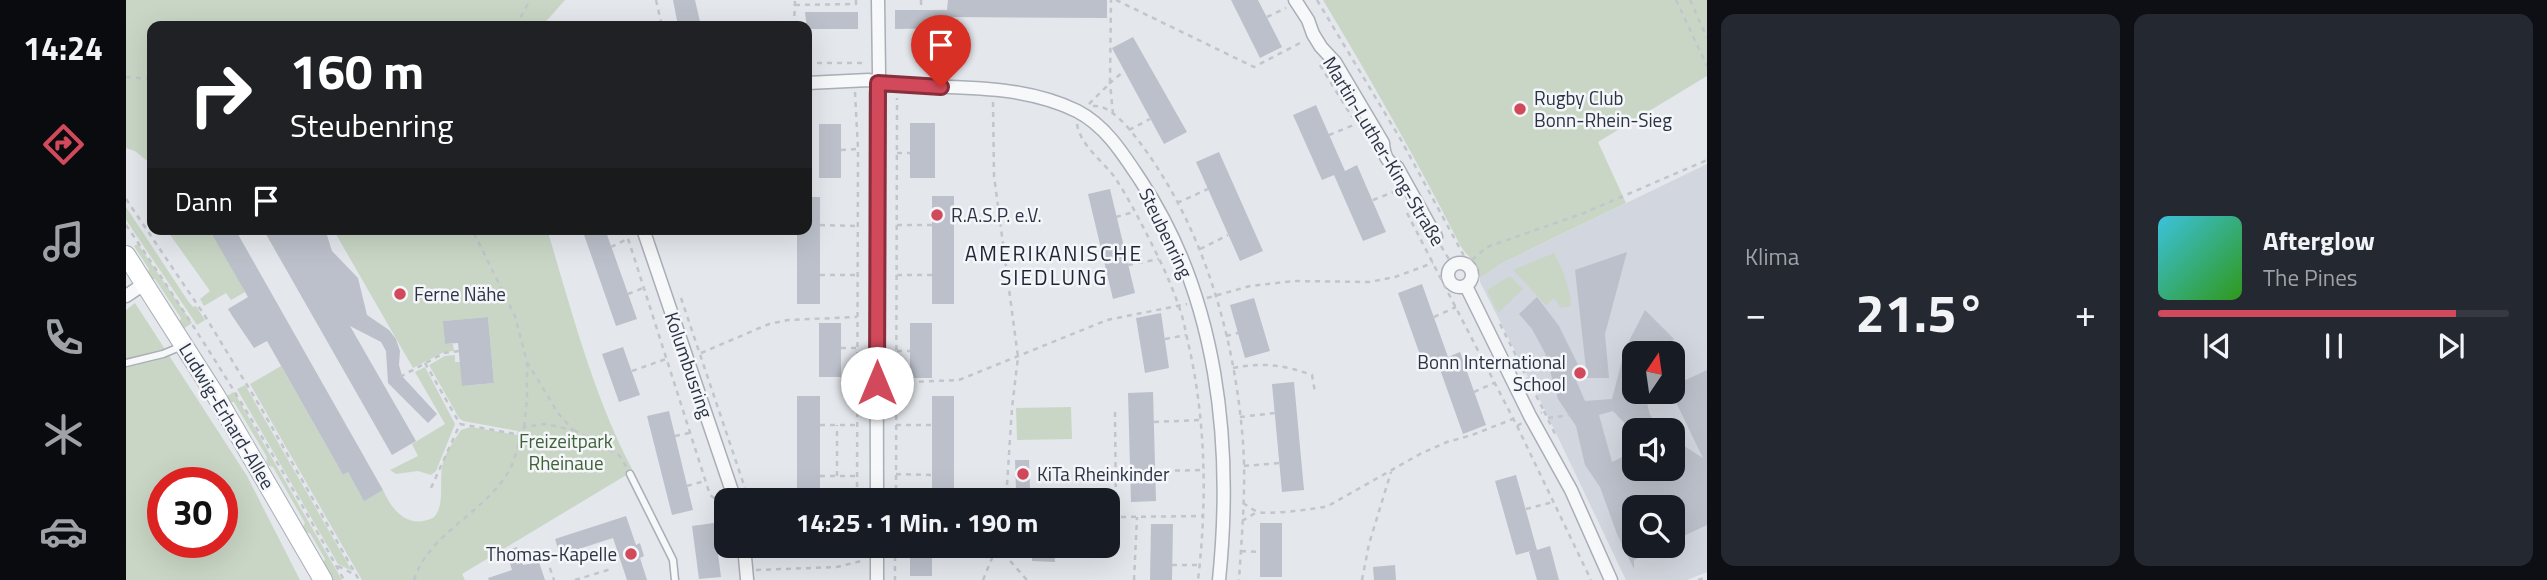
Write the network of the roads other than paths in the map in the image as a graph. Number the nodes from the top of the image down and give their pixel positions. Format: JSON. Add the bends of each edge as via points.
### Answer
{"nodes":[{"id":1,"x":878,"y":0,"type":"edge"},
{"id":2,"x":1290,"y":4,"type":"edge"},
{"id":3,"x":812,"y":83,"type":"edge"},
{"id":4,"x":878,"y":83,"type":"junction"},
{"id":5,"x":645,"y":235,"type":"edge"},
{"id":6,"x":1436,"y":237,"type":"road end"},
{"id":7,"x":126,"y":255,"type":"edge"},
{"id":8,"x":1453,"y":266,"type":"road end"},
{"id":9,"x":145,"y":284,"type":"junction"},
{"id":10,"x":126,"y":296,"type":"edge"},
{"id":11,"x":184,"y":346,"type":"junction"},
{"id":12,"x":126,"y":363,"type":"edge"},
{"id":13,"x":631,"y":474,"type":"road end"},
{"id":14,"x":731,"y":488,"type":"edge"},
{"id":15,"x":877,"y":488,"type":"edge"},
{"id":16,"x":747,"y":558,"type":"edge"},
{"id":17,"x":877,"y":558,"type":"edge"},
{"id":18,"x":751,"y":579,"type":"edge"},
{"id":19,"x":323,"y":580,"type":"edge"},
{"id":20,"x":675,"y":580,"type":"edge"},
{"id":21,"x":877,"y":580,"type":"edge"},
{"id":22,"x":1219,"y":580,"type":"edge"},
{"id":23,"x":1611,"y":580,"type":"edge"}],
"edges":[{"from":1,"to":4,"type":"street"},
{"from":2,"to":6,"type":"street","name":"Martin-Luther-King-Straße","via":[[1308,20],[1312,34],[1335,62],[1383,143],[1388,162],[1396,167]]},
{"from":3,"to":4,"type":"street"},
{"from":4,"to":15,"type":"street"},
{"from":4,"to":22,"type":"street","name":"Steubenring","via":[[1025,93],[1077,111],[1097,124],[1123,153],[1179,251],[1214,370],[1224,513]]},
{"from":5,"to":14,"type":"street","name":"Kolumbusring"},
{"from":7,"to":9,"type":"main road","name":"Ludwig-Erhard-Allee"},
{"from":8,"to":23,"type":"street","name":"Martin-Luther-King-Straße","via":[[1462,263],[1470,270],[1466,286],[1571,490]]},
{"from":9,"to":10,"type":"street"},
{"from":9,"to":11,"type":"main road","name":"Ludwig-Erhard-Allee"},
{"from":11,"to":12,"type":"lane"},
{"from":11,"to":19,"type":"main road","name":"Ludwig-Erhard-Allee"},
{"from":13,"to":20,"type":"lane","via":[[673,559]]},
{"from":16,"to":18,"type":"street"},
{"from":17,"to":21,"type":"street"}]}
